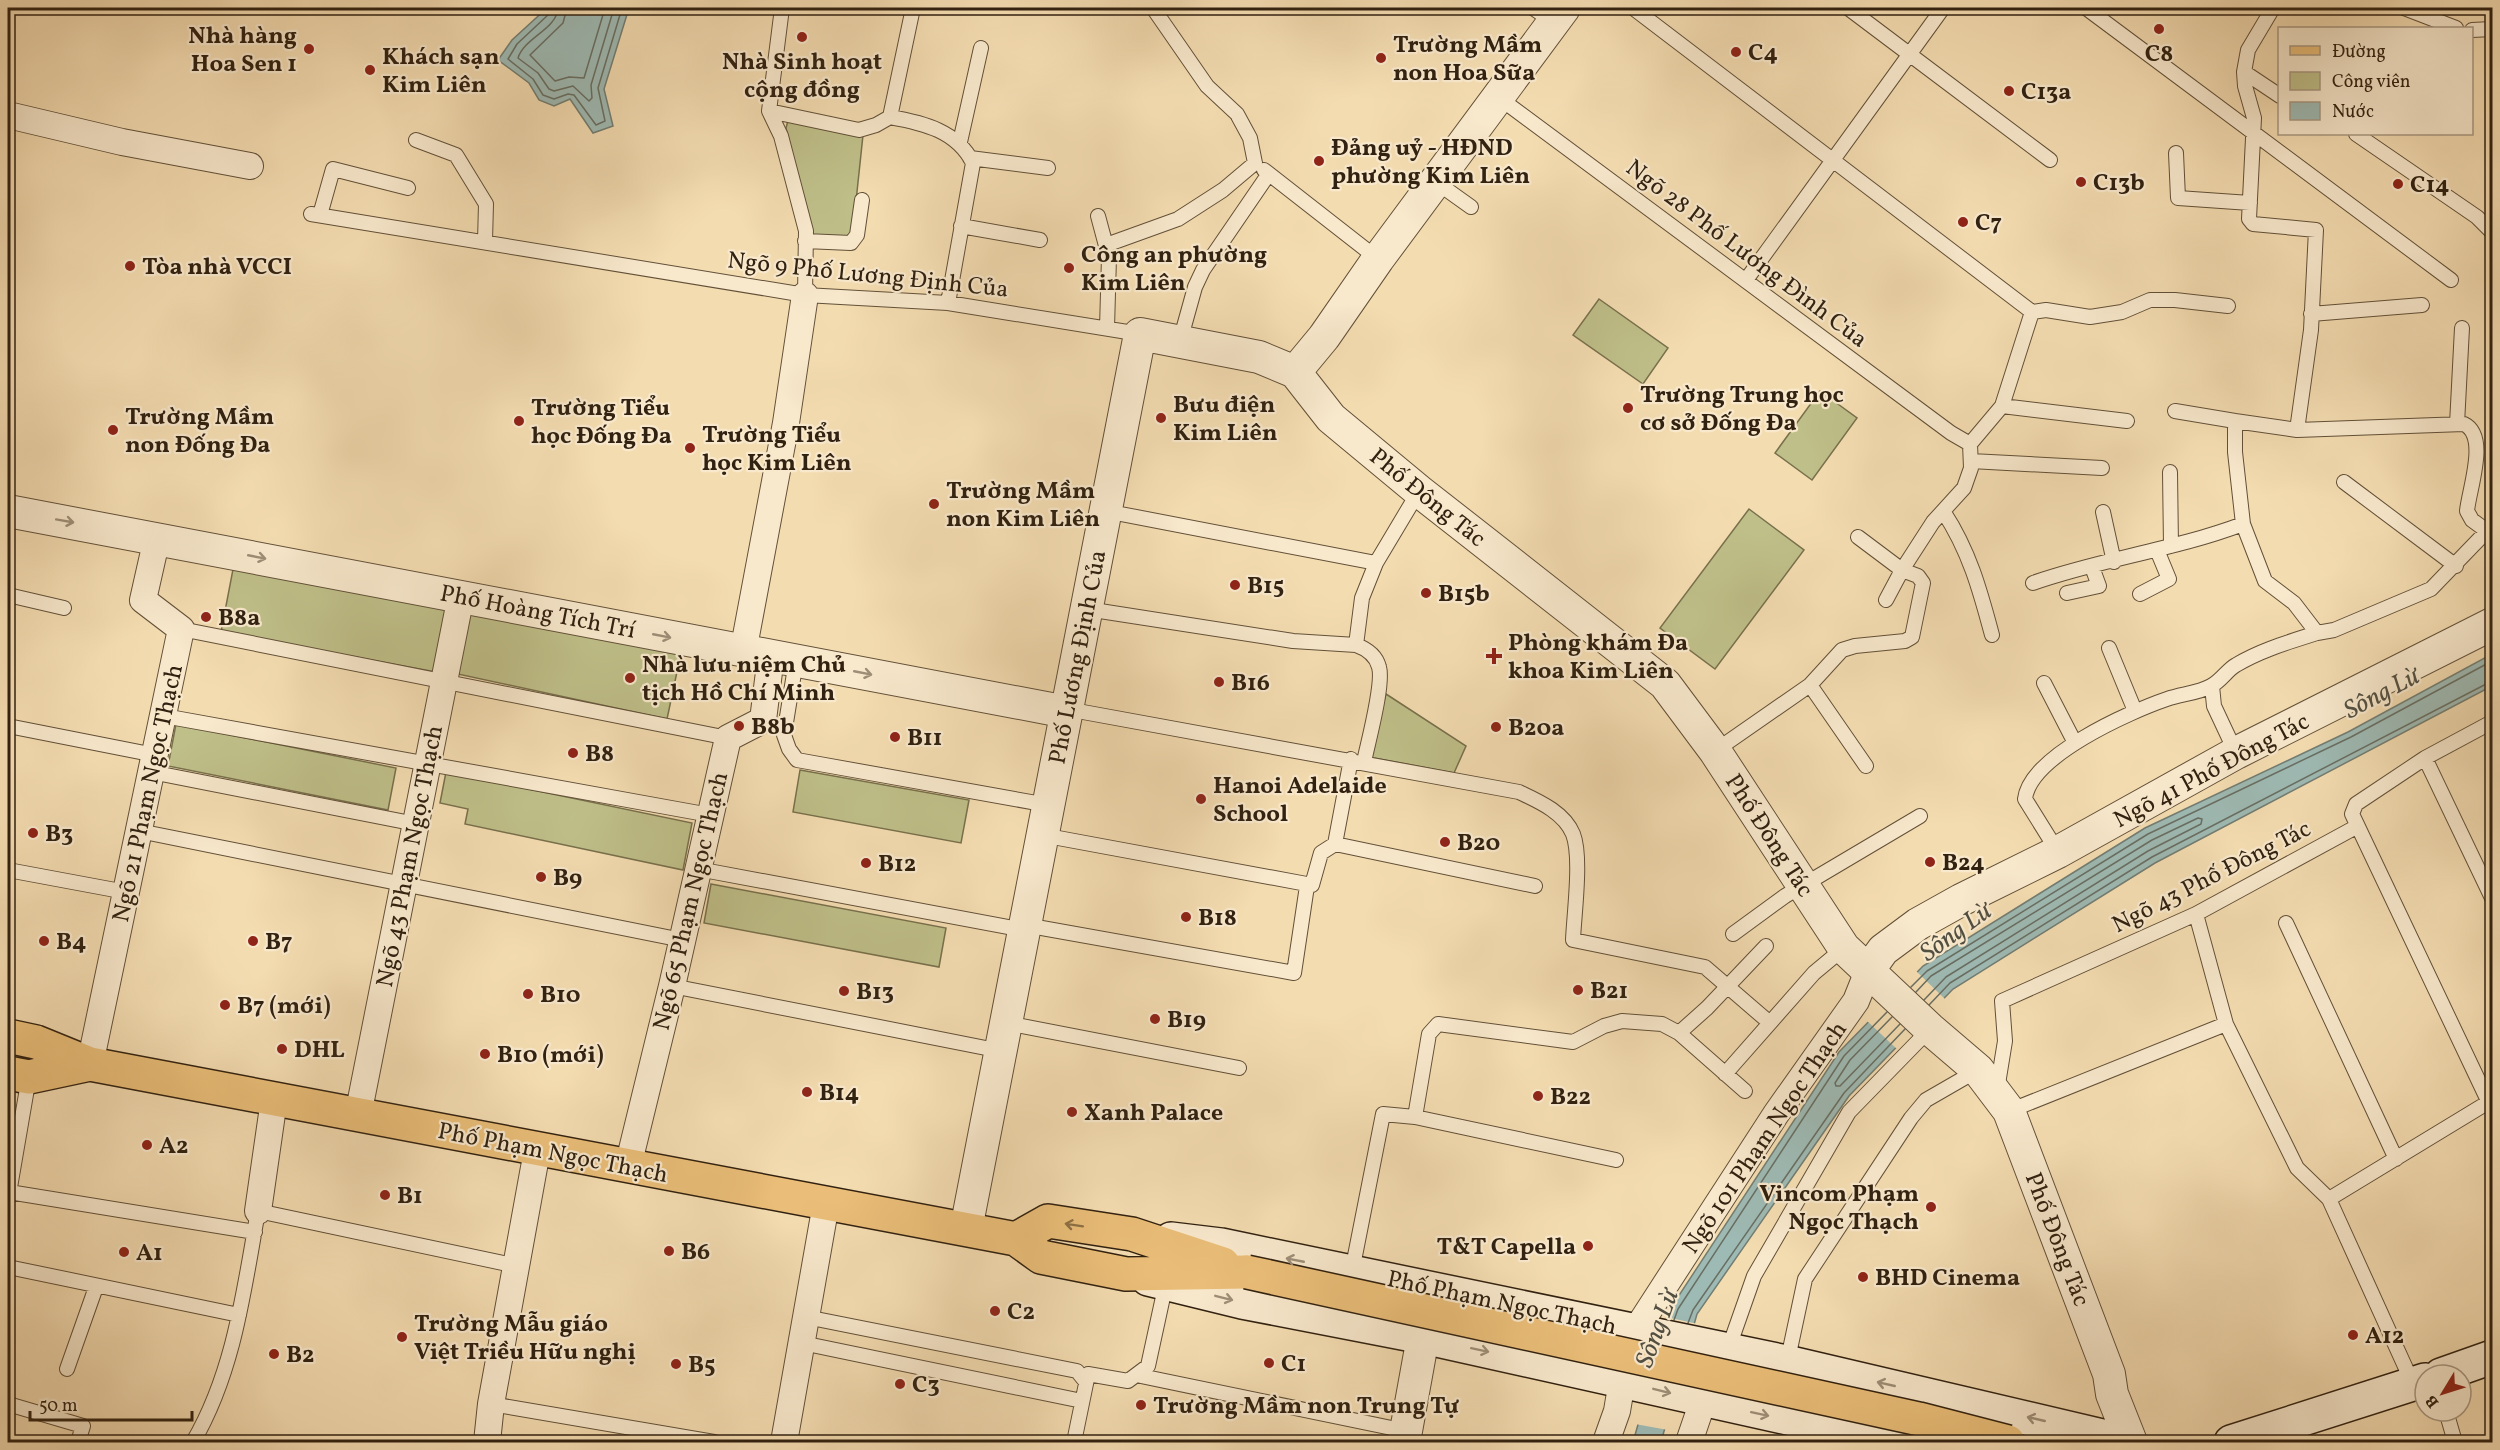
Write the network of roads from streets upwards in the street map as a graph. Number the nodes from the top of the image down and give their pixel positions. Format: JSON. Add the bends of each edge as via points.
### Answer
{"nodes":[{"id":1,"x":1550,"y":12,"type":"edge"},
{"id":2,"x":8,"y":115,"type":"edge"},
{"id":3,"x":250,"y":166,"type":"dead end"},
{"id":4,"x":805,"y":295,"type":"road end"},
{"id":5,"x":1295,"y":372,"type":"junction"},
{"id":6,"x":8,"y":511,"type":"edge"},
{"id":7,"x":157,"y":538,"type":"junction"},
{"id":8,"x":461,"y":596,"type":"junction"},
{"id":9,"x":2493,"y":624,"type":"edge"},
{"id":10,"x":770,"y":656,"type":"junction"},
{"id":11,"x":1068,"y":712,"type":"junction"},
{"id":12,"x":1876,"y":979,"type":"junction"},
{"id":13,"x":8,"y":1036,"type":"edge"},
{"id":14,"x":90,"y":1064,"type":"junction"},
{"id":15,"x":18,"y":1075,"type":"edge"},
{"id":16,"x":274,"y":1100,"type":"junction"},
{"id":17,"x":358,"y":1115,"type":"junction"},
{"id":18,"x":537,"y":1151,"type":"junction"},
{"id":19,"x":628,"y":1166,"type":"junction"},
{"id":20,"x":826,"y":1204,"type":"junction"},
{"id":21,"x":257,"y":1222,"type":"road end"},
{"id":22,"x":966,"y":1229,"type":"junction"},
{"id":23,"x":1132,"y":1234,"type":"junction"},
{"id":24,"x":1016,"y":1239,"type":"junction"},
{"id":25,"x":1247,"y":1272,"type":"junction"},
{"id":26,"x":1126,"y":1274,"type":"junction"},
{"id":27,"x":1642,"y":1332,"type":"junction"},
{"id":28,"x":1423,"y":1337,"type":"junction"},
{"id":29,"x":2493,"y":1357,"type":"edge"},
{"id":30,"x":2473,"y":1364,"type":"edge"},
{"id":31,"x":1622,"y":1381,"type":"junction"},
{"id":32,"x":2413,"y":1385,"type":"edge"},
{"id":33,"x":2112,"y":1394,"type":"junction"},
{"id":34,"x":1943,"y":1397,"type":"junction"},
{"id":35,"x":1702,"y":1401,"type":"junction"},
{"id":36,"x":1405,"y":1437,"type":"edge"},
{"id":37,"x":2092,"y":1439,"type":"edge"},
{"id":38,"x":487,"y":1443,"type":"edge"},
{"id":39,"x":784,"y":1443,"type":"edge"},
{"id":40,"x":1606,"y":1443,"type":"edge"},
{"id":41,"x":1689,"y":1443,"type":"edge"},
{"id":42,"x":1896,"y":1443,"type":"edge"},
{"id":43,"x":1935,"y":1443,"type":"edge"},
{"id":44,"x":2008,"y":1443,"type":"edge"},
{"id":45,"x":2130,"y":1443,"type":"edge"},
{"id":46,"x":2231,"y":1443,"type":"edge"}],
"edges":[{"from":1,"to":5,"type":"street","via":[[1498,97]]},
{"from":2,"to":3,"type":"street"},
{"from":4,"to":10,"type":"street","via":[[786,423]]},
{"from":5,"to":11,"type":"street","name":"Phố Lương Định Của","via":[[1259,357],[1140,334]]},
{"from":5,"to":12,"type":"street","name":"Phố Đông Tác","via":[[1331,418],[1665,684],[1715,751],[1844,948]]},
{"from":6,"to":7,"type":"street","name":"Phố Hoàng Tích Trí","one_way":true},
{"from":7,"to":8,"type":"street","name":"Phố Hoàng Tích Trí","one_way":true},
{"from":7,"to":14,"type":"street","name":"Ngõ 21 Phạm Ngọc Thạch","via":[[143,600],[181,629]]},
{"from":8,"to":10,"type":"street","name":"Phố Hoàng Tích Trí","one_way":true},
{"from":8,"to":17,"type":"street","name":"Ngõ 43 Phạm Ngọc Thạch"},
{"from":9,"to":12,"type":"street","name":"Ngõ 41 Phố Đông Tác","via":[[2236,753],[1918,924],[1883,950]]},
{"from":10,"to":11,"type":"street","name":"Phố Hoàng Tích Trí","one_way":true},
{"from":10,"to":19,"type":"street","name":"Ngõ 65 Phạm Ngọc Thạch","via":[[763,720],[728,738]]},
{"from":11,"to":22,"type":"street","name":"Phố Lương Định Của"},
{"from":12,"to":27,"type":"street","name":"Ngõ 101 Phạm Ngọc Thạch","via":[[1856,1000],[1776,1114]]},
{"from":12,"to":33,"type":"street","name":"Phố Đông Tác","via":[[1994,1091],[2109,1374]]},
{"from":13,"to":14,"type":"main road","name":"Phố Phạm Ngọc Thạch","via":[[36,1042]]},
{"from":14,"to":15,"type":"main road","name":"Phố Phạm Ngọc Thạch"},
{"from":14,"to":16,"type":"main road","name":"Phố Phạm Ngọc Thạch"},
{"from":16,"to":17,"type":"main road","name":"Phố Phạm Ngọc Thạch"},
{"from":16,"to":21,"type":"street"},
{"from":17,"to":18,"type":"main road","name":"Phố Phạm Ngọc Thạch"},
{"from":18,"to":19,"type":"main road","name":"Phố Phạm Ngọc Thạch"},
{"from":18,"to":38,"type":"street"},
{"from":19,"to":20,"type":"main road","name":"Phố Phạm Ngọc Thạch"},
{"from":20,"to":22,"type":"main road","name":"Phố Phạm Ngọc Thạch"},
{"from":20,"to":39,"type":"street"},
{"from":22,"to":24,"type":"main road","name":"Phố Phạm Ngọc Thạch"},
{"from":23,"to":24,"type":"main road","name":"Phố Phạm Ngọc Thạch","one_way":true,"via":[[1048,1221]]},
{"from":23,"to":25,"type":"main road"},
{"from":27,"to":23,"type":"main road","name":"Phố Phạm Ngọc Thạch","one_way":true,"via":[[1601,1317],[1221,1245]]},
{"from":24,"to":26,"type":"main road","name":"Phố Phạm Ngọc Thạch","via":[[1041,1257]]},
{"from":25,"to":26,"type":"main road"},
{"from":25,"to":44,"type":"main road","bridge":true,"via":[[1919,1419]]},
{"from":26,"to":28,"type":"main road","name":"Phố Phạm Ngọc Thạch","one_way":true,"via":[[1242,1302]]},
{"from":34,"to":27,"type":"main road","name":"Phố Phạm Ngọc Thạch","one_way":true},
{"from":28,"to":31,"type":"main road","name":"Phố Phạm Ngọc Thạch","one_way":true},
{"from":28,"to":36,"type":"street"},
{"from":29,"to":30,"type":"main road"},
{"from":31,"to":35,"type":"main road","name":"Phố Phạm Ngọc Thạch","one_way":true},
{"from":31,"to":40,"type":"street"},
{"from":32,"to":46,"type":"main road","via":[[2291,1429]]},
{"from":33,"to":37,"type":"street"},
{"from":33,"to":45,"type":"street","name":"Phố Đông Tác"},
{"from":37,"to":34,"type":"main road","name":"Phố Phạm Ngọc Thạch","one_way":true},
{"from":34,"to":43,"type":"main road"},
{"from":35,"to":41,"type":"street"},
{"from":35,"to":42,"type":"main road","name":"Phố Phạm Ngọc Thạch","one_way":true},
{"from":37,"to":45,"type":"main road","name":"Phố Phạm Ngọc Thạch"}]}
